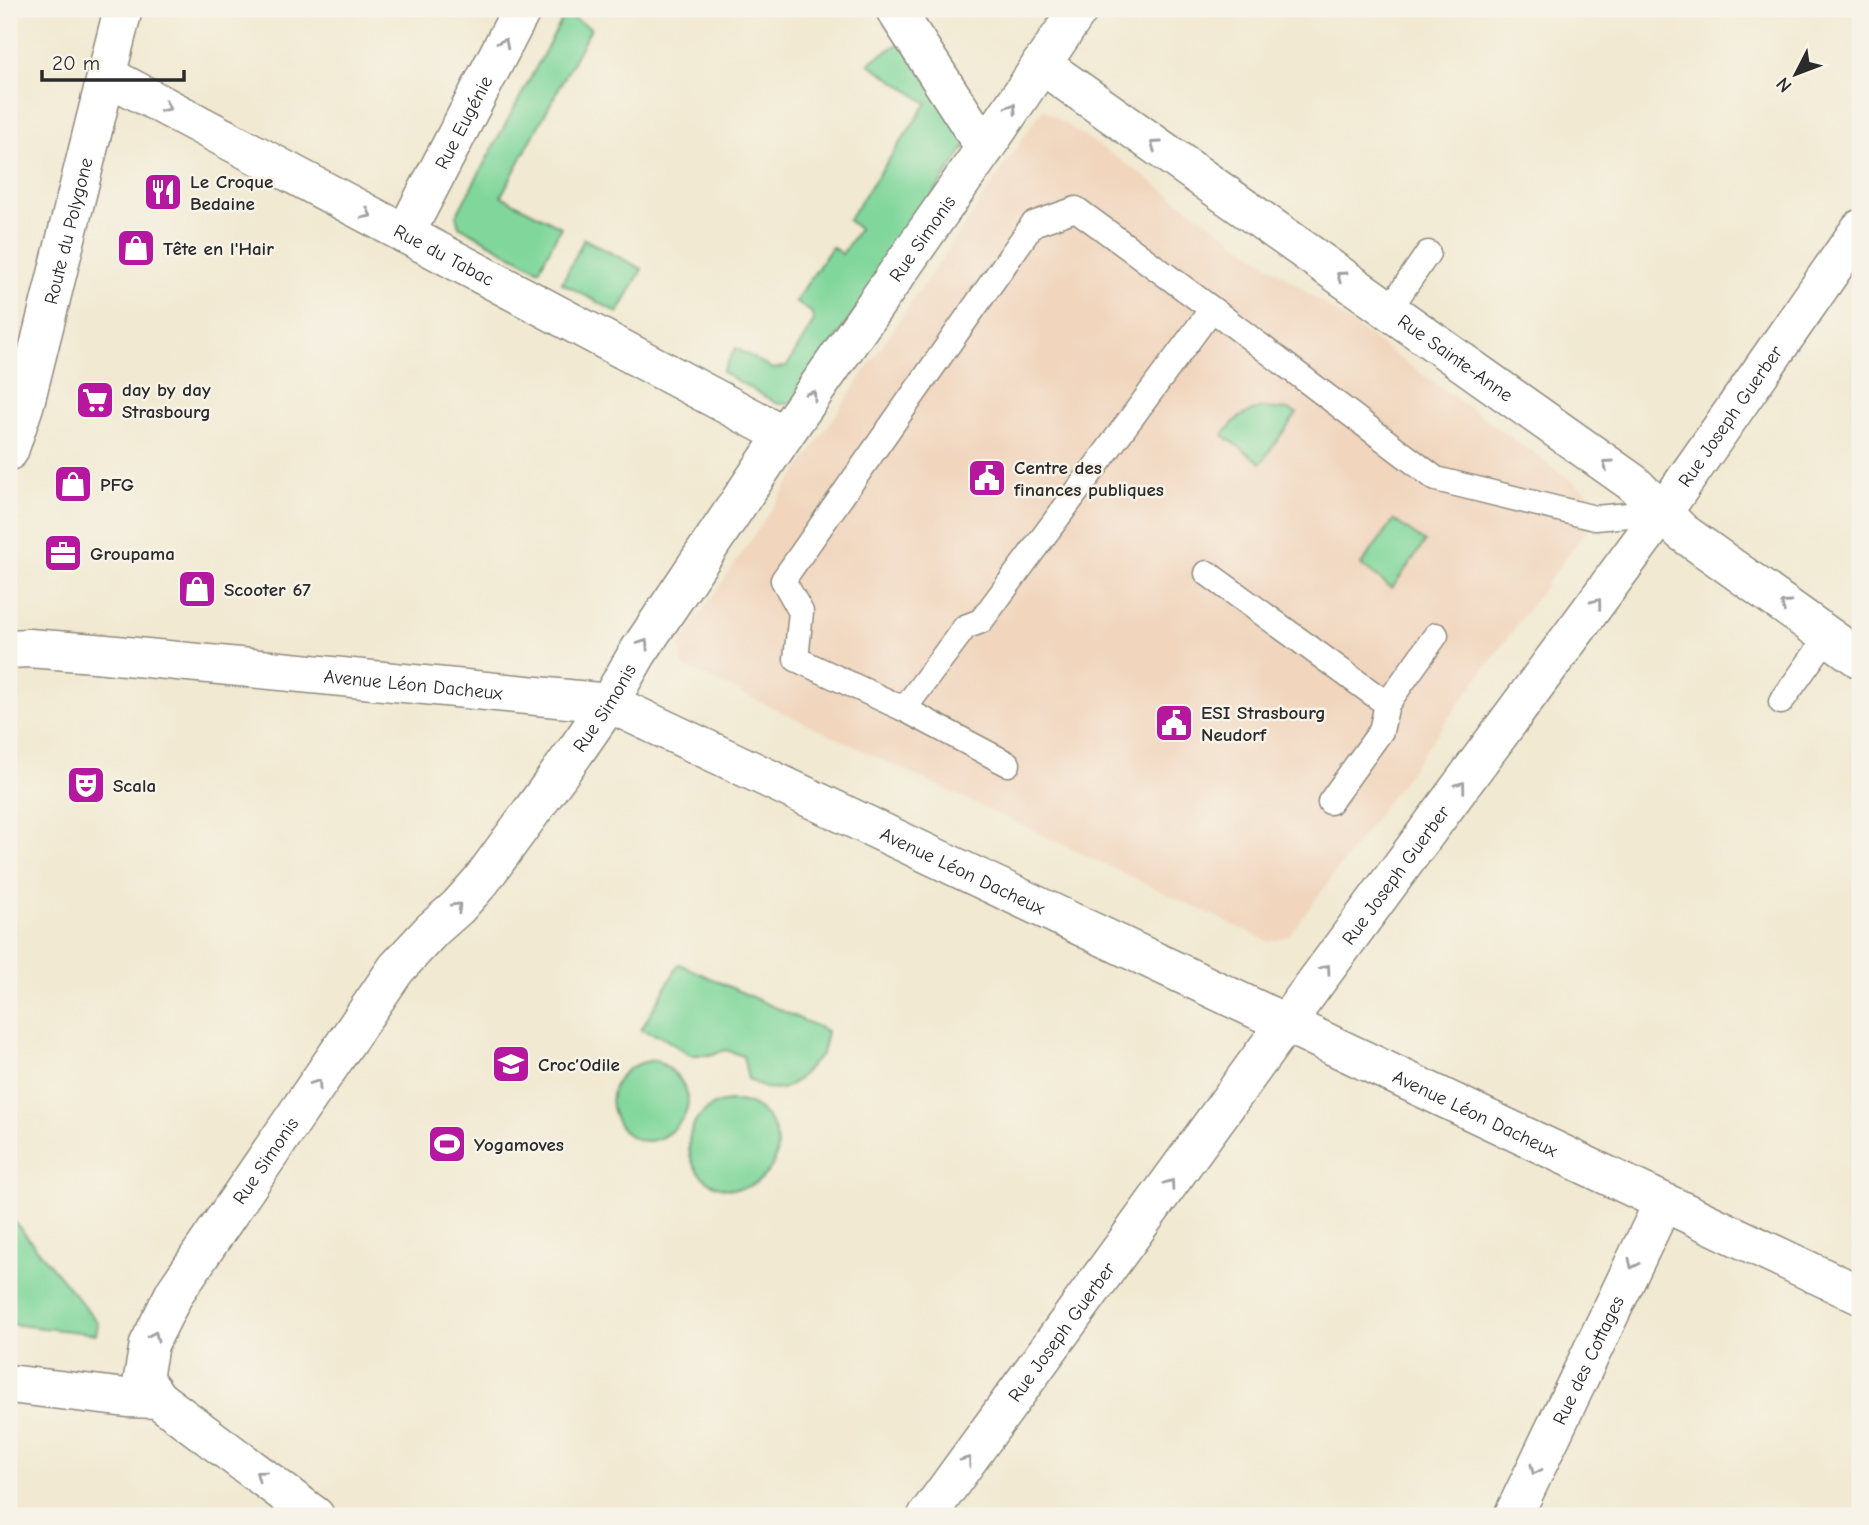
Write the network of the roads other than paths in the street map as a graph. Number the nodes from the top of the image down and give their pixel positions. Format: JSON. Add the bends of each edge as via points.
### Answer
{"nodes":[{"id":1,"x":123,"y":9,"type":"edge"},
{"id":2,"x":522,"y":9,"type":"edge"},
{"id":3,"x":895,"y":9,"type":"edge"},
{"id":4,"x":1079,"y":9,"type":"edge"},
{"id":5,"x":1041,"y":64,"type":"junction"},
{"id":6,"x":106,"y":75,"type":"junction"},
{"id":7,"x":985,"y":148,"type":"junction"},
{"id":8,"x":1860,"y":229,"type":"edge"},
{"id":9,"x":405,"y":234,"type":"junction"},
{"id":10,"x":1428,"y":253,"type":"dead end"},
{"id":11,"x":1212,"y":309,"type":"junction"},
{"id":12,"x":1389,"y":310,"type":"junction"},
{"id":13,"x":784,"y":435,"type":"junction"},
{"id":14,"x":9,"y":451,"type":"edge"},
{"id":15,"x":1664,"y":512,"type":"junction"},
{"id":16,"x":1207,"y":573,"type":"dead end"},
{"id":17,"x":1436,"y":635,"type":"dead end"},
{"id":18,"x":1828,"y":636,"type":"junction"},
{"id":19,"x":9,"y":649,"type":"edge"},
{"id":20,"x":1860,"y":659,"type":"edge"},
{"id":21,"x":1781,"y":702,"type":"dead end"},
{"id":22,"x":609,"y":703,"type":"junction"},
{"id":23,"x":1387,"y":704,"type":"junction"},
{"id":24,"x":904,"y":709,"type":"junction"},
{"id":25,"x":1008,"y":764,"type":"dead end"},
{"id":26,"x":1330,"y":802,"type":"dead end"},
{"id":27,"x":1285,"y":1024,"type":"junction"},
{"id":28,"x":1663,"y":1203,"type":"junction"},
{"id":29,"x":1860,"y":1295,"type":"edge"},
{"id":30,"x":9,"y":1384,"type":"edge"},
{"id":31,"x":158,"y":1399,"type":"junction"},
{"id":32,"x":315,"y":1516,"type":"edge"},
{"id":33,"x":927,"y":1516,"type":"edge"},
{"id":34,"x":1513,"y":1516,"type":"edge"}],
"edges":[{"from":1,"to":6,"type":"street","name":"Route du Polygone"},
{"from":9,"to":2,"type":"street","name":"Rue Eugénie","one_way":true},
{"from":3,"to":7,"type":"street"},
{"from":4,"to":5,"type":"street","name":"Rue Simonis"},
{"from":7,"to":5,"type":"street","name":"Rue Simonis","one_way":true},
{"from":12,"to":5,"type":"street","name":"Rue Sainte-Anne","one_way":true},
{"from":6,"to":9,"type":"street","name":"Rue du Tabac","one_way":true},
{"from":6,"to":14,"type":"street","name":"Route du Polygone","via":[[25,403]]},
{"from":13,"to":7,"type":"street","name":"Rue Simonis","one_way":true},
{"from":8,"to":15,"type":"street","name":"Rue Joseph Guerber"},
{"from":9,"to":13,"type":"street","name":"Rue du Tabac"},
{"from":10,"to":12,"type":"lane"},
{"from":11,"to":15,"type":"lane","via":[[1436,479],[1595,518]]},
{"from":11,"to":24,"type":"lane","via":[[981,621],[965,627]]},
{"from":11,"to":24,"type":"lane","via":[[1076,209],[1033,224],[783,580],[801,612],[796,659]]},
{"from":15,"to":12,"type":"street","name":"Rue Sainte-Anne","one_way":true,"via":[[1633,483]]},
{"from":22,"to":13,"type":"street","name":"Rue Simonis","one_way":true},
{"from":18,"to":15,"type":"street","name":"Rue Sainte-Anne","one_way":true,"via":[[1682,532]]},
{"from":27,"to":15,"type":"street","name":"Rue Joseph Guerber","one_way":true},
{"from":16,"to":23,"type":"lane"},
{"from":17,"to":23,"type":"lane"},
{"from":18,"to":20,"type":"street","name":"Rue Sainte-Anne"},
{"from":18,"to":21,"type":"lane"},
{"from":19,"to":22,"type":"street","name":"Avenue Léon Dacheux","via":[[109,654]]},
{"from":22,"to":27,"type":"street","name":"Avenue Léon Dacheux"},
{"from":31,"to":22,"type":"street","name":"Rue Simonis","one_way":true,"via":[[144,1378],[149,1344],[175,1292],[396,969],[481,881]]},
{"from":23,"to":26,"type":"lane","via":[[1381,731]]},
{"from":24,"to":25,"type":"lane"},
{"from":27,"to":28,"type":"street","name":"Avenue Léon Dacheux"},
{"from":33,"to":27,"type":"street","name":"Rue Joseph Guerber","one_way":true},
{"from":28,"to":29,"type":"street","name":"Avenue Léon Dacheux"},
{"from":28,"to":34,"type":"street","name":"Rue des Cottages","one_way":true},
{"from":30,"to":31,"type":"street"},
{"from":32,"to":31,"type":"street","one_way":true}]}
